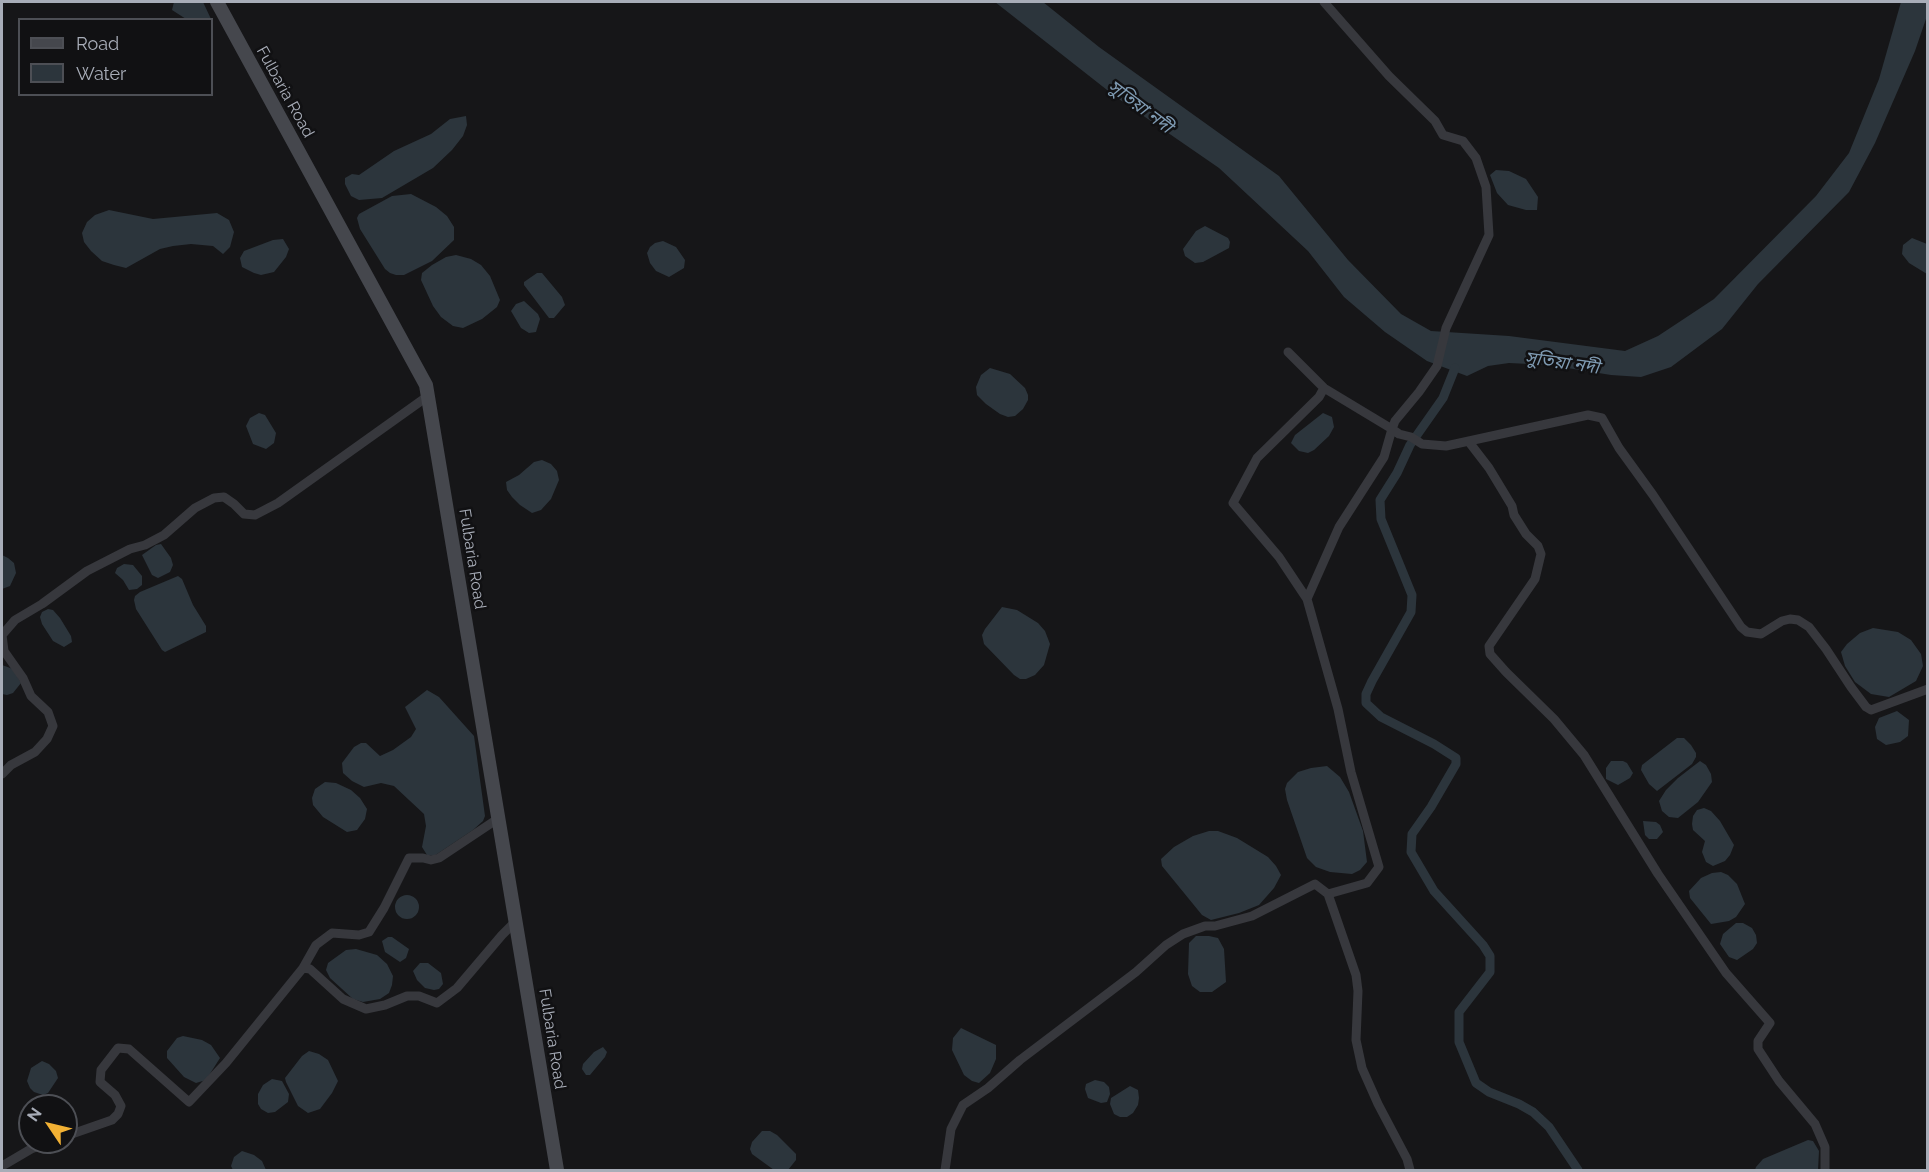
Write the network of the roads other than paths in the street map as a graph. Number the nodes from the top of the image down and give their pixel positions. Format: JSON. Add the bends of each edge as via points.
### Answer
{"nodes":[{"id":1,"x":217,"y":2,"type":"edge"},
{"id":2,"x":1324,"y":2,"type":"edge"},
{"id":3,"x":1288,"y":352,"type":"dead end"},
{"id":4,"x":1324,"y":388,"type":"junction"},
{"id":5,"x":428,"y":396,"type":"junction"},
{"id":6,"x":1392,"y":429,"type":"junction"},
{"id":7,"x":1469,"y":442,"type":"junction"},
{"id":8,"x":1308,"y":599,"type":"junction"},
{"id":9,"x":1928,"y":689,"type":"edge"},
{"id":10,"x":2,"y":774,"type":"edge"},
{"id":11,"x":499,"y":818,"type":"junction"},
{"id":12,"x":1328,"y":894,"type":"junction"},
{"id":13,"x":516,"y":921,"type":"junction"},
{"id":14,"x":303,"y":968,"type":"junction"},
{"id":15,"x":78,"y":1132,"type":"edge"},
{"id":16,"x":22,"y":1154,"type":"edge"},
{"id":17,"x":2,"y":1166,"type":"edge"},
{"id":18,"x":557,"y":1170,"type":"edge"},
{"id":19,"x":945,"y":1170,"type":"edge"},
{"id":20,"x":1410,"y":1170,"type":"edge"},
{"id":21,"x":1825,"y":1170,"type":"edge"}],
"edges":[{"from":1,"to":5,"type":"main road","name":"Fulbaria Road","via":[[426,385]]},
{"from":2,"to":6,"type":"street","via":[[1435,121],[1443,135],[1462,141],[1476,158],[1486,187],[1490,235],[1446,327],[1437,366]]},
{"from":3,"to":4,"type":"street"},
{"from":4,"to":6,"type":"street"},
{"from":4,"to":8,"type":"street","via":[[1257,458],[1233,503],[1279,557]]},
{"from":5,"to":10,"type":"street","via":[[278,503],[255,515],[244,514],[224,497],[214,498],[195,508],[164,535],[87,571],[15,620],[2,635],[4,651],[31,696],[48,712],[52,726],[35,752]]},
{"from":5,"to":11,"type":"main road","name":"Fulbaria Road"},
{"from":6,"to":7,"type":"street","via":[[1422,444],[1446,446]]},
{"from":6,"to":8,"type":"street","via":[[1384,458],[1339,527]]},
{"from":7,"to":9,"type":"street","via":[[1588,415],[1602,418],[1746,632],[1761,634],[1782,621],[1798,620],[1827,648],[1871,710]]},
{"from":7,"to":21,"type":"street","via":[[1542,554],[1536,579],[1489,646],[1490,654],[1584,755],[1726,973],[1770,1023],[1758,1041],[1758,1049],[1815,1124],[1825,1147]]},
{"from":8,"to":12,"type":"street","via":[[1379,867],[1367,883]]},
{"from":11,"to":13,"type":"main road","name":"Fulbaria Road"},
{"from":11,"to":14,"type":"street","via":[[439,858],[409,858],[369,932],[332,933],[316,945]]},
{"from":12,"to":19,"type":"street","via":[[1315,884],[1252,916],[1183,934],[1166,945],[963,1105],[951,1129]]},
{"from":12,"to":20,"type":"street","via":[[1356,975],[1356,1040],[1362,1068]]},
{"from":13,"to":14,"type":"street","via":[[458,988],[437,1003],[407,996],[366,1009],[342,999],[310,969]]},
{"from":13,"to":18,"type":"main road","name":"Fulbaria Road"},
{"from":14,"to":15,"type":"street","via":[[189,1102],[129,1049],[118,1048],[101,1070],[100,1082],[115,1095],[121,1106],[118,1114],[112,1120]]},
{"from":16,"to":17,"type":"street"}]}
